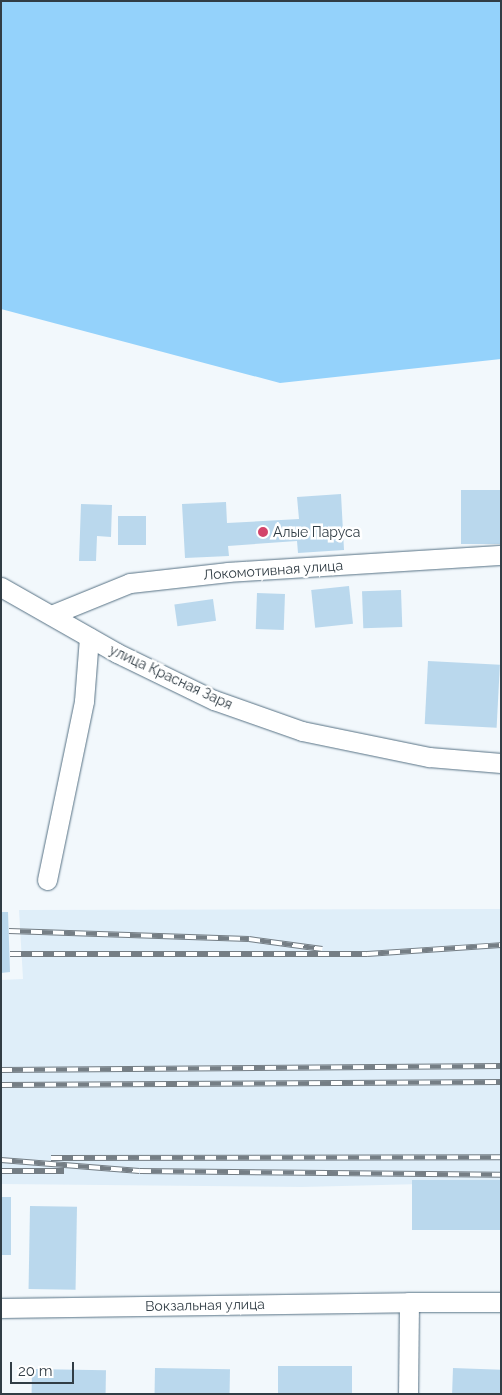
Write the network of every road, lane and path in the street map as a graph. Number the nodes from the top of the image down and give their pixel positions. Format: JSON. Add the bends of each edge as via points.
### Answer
{"nodes":[{"id":1,"x":501,"y":555,"type":"edge"},
{"id":2,"x":1,"y":587,"type":"edge"},
{"id":3,"x":51,"y":615,"type":"junction"},
{"id":4,"x":89,"y":637,"type":"junction"},
{"id":5,"x":501,"y":763,"type":"edge"},
{"id":6,"x":47,"y":880,"type":"dead end"},
{"id":7,"x":409,"y":1302,"type":"junction"},
{"id":8,"x":501,"y":1302,"type":"edge"},
{"id":9,"x":1,"y":1308,"type":"edge"},
{"id":10,"x":408,"y":1394,"type":"edge"}],
"edges":[{"from":1,"to":3,"type":"street","name":"Локомотивная улица","via":[[228,572],[130,584]]},
{"from":2,"to":3,"type":"street","name":"улица Красная Заря"},
{"from":3,"to":4,"type":"street","name":"улица Красная Заря"},
{"from":4,"to":5,"type":"street","name":"улица Красная Заря","via":[[214,700],[302,731],[429,757]]},
{"from":4,"to":6,"type":"street","via":[[84,701]]},
{"from":7,"to":8,"type":"street","name":"Вокзальная улица"},
{"from":7,"to":9,"type":"street","name":"Вокзальная улица"},
{"from":7,"to":10,"type":"street"}]}
